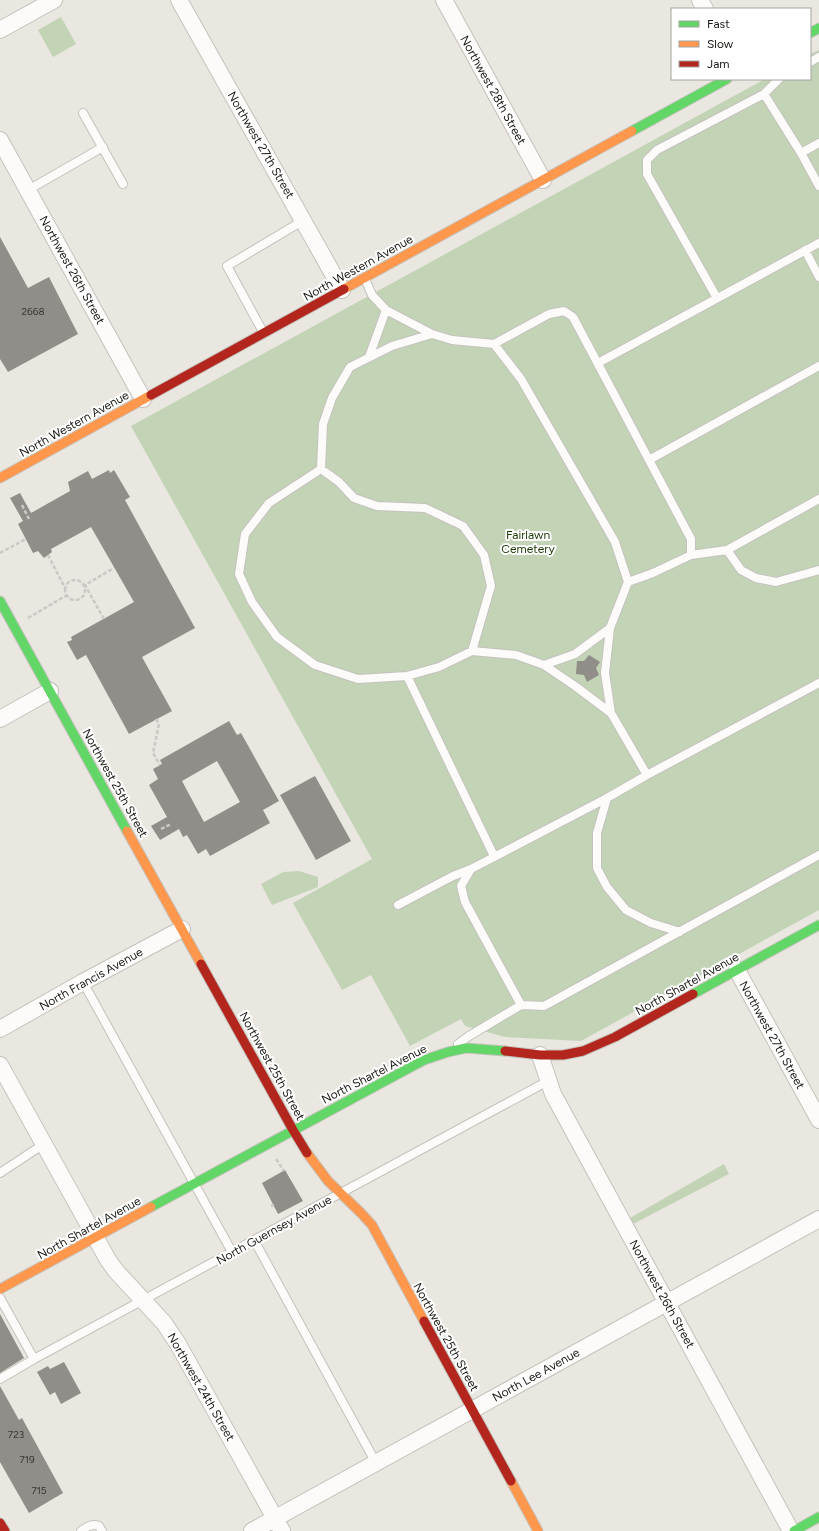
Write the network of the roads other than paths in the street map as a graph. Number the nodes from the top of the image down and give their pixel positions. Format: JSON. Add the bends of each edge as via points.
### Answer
{"nodes":[{"id":1,"x":54,"y":0,"type":"edge"},
{"id":2,"x":179,"y":0,"type":"edge"},
{"id":3,"x":444,"y":0,"type":"edge"},
{"id":4,"x":0,"y":30,"type":"edge"},
{"id":5,"x":725,"y":80,"type":"edge"},
{"id":6,"x":778,"y":80,"type":"edge"},
{"id":7,"x":764,"y":94,"type":"junction"},
{"id":8,"x":83,"y":113,"type":"dead end"},
{"id":9,"x":0,"y":140,"type":"edge"},
{"id":10,"x":819,"y":143,"type":"edge"},
{"id":11,"x":102,"y":147,"type":"junction"},
{"id":12,"x":801,"y":153,"type":"junction"},
{"id":13,"x":543,"y":180,"type":"junction"},
{"id":14,"x":123,"y":184,"type":"dead end"},
{"id":15,"x":819,"y":186,"type":"edge"},
{"id":16,"x":28,"y":190,"type":"junction"},
{"id":17,"x":304,"y":220,"type":"junction"},
{"id":18,"x":819,"y":243,"type":"edge"},
{"id":19,"x":805,"y":250,"type":"junction"},
{"id":20,"x":819,"y":277,"type":"edge"},
{"id":21,"x":365,"y":278,"type":"junction"},
{"id":22,"x":342,"y":290,"type":"junction"},
{"id":23,"x":717,"y":298,"type":"junction"},
{"id":24,"x":386,"y":310,"type":"junction"},
{"id":25,"x":264,"y":333,"type":"junction"},
{"id":26,"x":432,"y":334,"type":"junction"},
{"id":27,"x":494,"y":344,"type":"junction"},
{"id":28,"x":369,"y":357,"type":"junction"},
{"id":29,"x":598,"y":363,"type":"junction"},
{"id":30,"x":819,"y":366,"type":"edge"},
{"id":31,"x":143,"y":399,"type":"junction"},
{"id":32,"x":649,"y":460,"type":"junction"},
{"id":33,"x":321,"y":469,"type":"junction"},
{"id":34,"x":0,"y":478,"type":"edge"},
{"id":35,"x":819,"y":499,"type":"edge"},
{"id":36,"x":727,"y":550,"type":"junction"},
{"id":37,"x":690,"y":555,"type":"junction"},
{"id":38,"x":819,"y":570,"type":"edge"},
{"id":39,"x":628,"y":582,"type":"junction"},
{"id":40,"x":0,"y":601,"type":"edge"},
{"id":41,"x":610,"y":628,"type":"junction"},
{"id":42,"x":472,"y":651,"type":"junction"},
{"id":43,"x":544,"y":665,"type":"junction"},
{"id":44,"x":407,"y":676,"type":"junction"},
{"id":45,"x":819,"y":683,"type":"edge"},
{"id":46,"x":50,"y":691,"type":"junction"},
{"id":47,"x":611,"y":713,"type":"junction"},
{"id":48,"x":0,"y":719,"type":"edge"},
{"id":49,"x":647,"y":775,"type":"junction"},
{"id":50,"x":607,"y":798,"type":"junction"},
{"id":51,"x":819,"y":855,"type":"edge"},
{"id":52,"x":494,"y":856,"type":"junction"},
{"id":53,"x":471,"y":869,"type":"junction"},
{"id":54,"x":398,"y":905,"type":"dead end"},
{"id":55,"x":819,"y":925,"type":"edge"},
{"id":56,"x":182,"y":929,"type":"junction"},
{"id":57,"x":680,"y":932,"type":"junction"},
{"id":58,"x":737,"y":970,"type":"junction"},
{"id":59,"x":83,"y":982,"type":"junction"},
{"id":60,"x":521,"y":1005,"type":"junction"},
{"id":61,"x":0,"y":1029,"type":"edge"},
{"id":62,"x":448,"y":1052,"type":"junction"},
{"id":63,"x":540,"y":1054,"type":"junction"},
{"id":64,"x":0,"y":1065,"type":"edge"},
{"id":65,"x":548,"y":1081,"type":"junction"},
{"id":66,"x":819,"y":1120,"type":"edge"},
{"id":67,"x":293,"y":1130,"type":"junction"},
{"id":68,"x":44,"y":1144,"type":"junction"},
{"id":69,"x":0,"y":1173,"type":"edge"},
{"id":70,"x":195,"y":1183,"type":"junction"},
{"id":71,"x":341,"y":1193,"type":"junction"},
{"id":72,"x":819,"y":1219,"type":"edge"},
{"id":73,"x":96,"y":1237,"type":"junction"},
{"id":74,"x":254,"y":1240,"type":"junction"},
{"id":75,"x":232,"y":1252,"type":"junction"},
{"id":76,"x":0,"y":1290,"type":"edge"},
{"id":77,"x":0,"y":1298,"type":"edge"},
{"id":78,"x":144,"y":1301,"type":"junction"},
{"id":79,"x":666,"y":1303,"type":"junction"},
{"id":80,"x":34,"y":1359,"type":"junction"},
{"id":81,"x":0,"y":1379,"type":"edge"},
{"id":82,"x":472,"y":1410,"type":"junction"},
{"id":83,"x":376,"y":1463,"type":"junction"},
{"id":84,"x":819,"y":1517,"type":"edge"},
{"id":85,"x":0,"y":1522,"type":"edge"},
{"id":86,"x":278,"y":1525,"type":"edge"},
{"id":87,"x":5,"y":1531,"type":"edge"},
{"id":88,"x":81,"y":1531,"type":"edge"},
{"id":89,"x":102,"y":1531,"type":"edge"},
{"id":90,"x":252,"y":1531,"type":"edge"},
{"id":91,"x":538,"y":1531,"type":"edge"},
{"id":92,"x":791,"y":1531,"type":"edge"},
{"id":93,"x":794,"y":1531,"type":"edge"}],
"edges":[{"from":1,"to":4,"type":"street"},
{"from":2,"to":17,"type":"street","name":"Northwest 27th Street"},
{"from":3,"to":13,"type":"street","name":"Northwest 28th Street"},
{"from":5,"to":13,"type":"street","name":"North Western Avenue"},
{"from":6,"to":7,"type":"lane"},
{"from":7,"to":12,"type":"lane"},
{"from":7,"to":23,"type":"lane","via":[[657,150],[647,160],[647,174]]},
{"from":8,"to":11,"type":"lane"},
{"from":9,"to":16,"type":"street","name":"Northwest 26th Street"},
{"from":10,"to":12,"type":"lane"},
{"from":11,"to":14,"type":"lane"},
{"from":11,"to":16,"type":"lane"},
{"from":12,"to":15,"type":"lane"},
{"from":13,"to":21,"type":"street","name":"North Western Avenue"},
{"from":16,"to":31,"type":"street","name":"Northwest 26th Street"},
{"from":17,"to":22,"type":"street","name":"Northwest 27th Street"},
{"from":17,"to":25,"type":"lane","via":[[227,266]]},
{"from":18,"to":19,"type":"lane"},
{"from":19,"to":20,"type":"lane"},
{"from":19,"to":23,"type":"lane"},
{"from":21,"to":22,"type":"street","name":"North Western Avenue"},
{"from":21,"to":24,"type":"lane","via":[[372,295]]},
{"from":22,"to":25,"type":"street","name":"North Western Avenue"},
{"from":23,"to":29,"type":"lane"},
{"from":24,"to":26,"type":"lane"},
{"from":24,"to":28,"type":"lane"},
{"from":25,"to":31,"type":"street","name":"North Western Avenue"},
{"from":26,"to":27,"type":"lane","via":[[452,340]]},
{"from":26,"to":28,"type":"lane","via":[[392,346]]},
{"from":27,"to":29,"type":"lane","via":[[549,314],[564,311],[573,317]]},
{"from":27,"to":39,"type":"lane","via":[[521,379],[615,542]]},
{"from":28,"to":33,"type":"lane","via":[[350,367],[332,398],[323,424]]},
{"from":29,"to":32,"type":"lane"},
{"from":30,"to":32,"type":"lane"},
{"from":31,"to":34,"type":"street","name":"North Western Avenue"},
{"from":32,"to":37,"type":"lane","via":[[691,539]]},
{"from":33,"to":42,"type":"lane","via":[[339,482],[354,498],[377,506],[425,508],[463,526],[484,555],[491,586]]},
{"from":33,"to":44,"type":"lane","via":[[269,503],[245,534],[239,574],[252,602],[277,637],[315,665],[358,679]]},
{"from":35,"to":36,"type":"lane"},
{"from":36,"to":37,"type":"lane"},
{"from":36,"to":38,"type":"lane","via":[[741,570],[756,578],[776,582]]},
{"from":37,"to":39,"type":"lane"},
{"from":39,"to":41,"type":"lane"},
{"from":40,"to":46,"type":"street","name":"Northwest 25th Street"},
{"from":41,"to":43,"type":"lane","via":[[575,654]]},
{"from":41,"to":47,"type":"lane","via":[[605,673]]},
{"from":42,"to":43,"type":"lane","via":[[516,655]]},
{"from":42,"to":44,"type":"lane","via":[[439,667]]},
{"from":43,"to":47,"type":"lane"},
{"from":44,"to":52,"type":"lane"},
{"from":45,"to":49,"type":"lane"},
{"from":46,"to":48,"type":"street"},
{"from":46,"to":56,"type":"street","name":"Northwest 25th Street"},
{"from":47,"to":49,"type":"lane"},
{"from":49,"to":50,"type":"lane"},
{"from":50,"to":52,"type":"lane"},
{"from":50,"to":57,"type":"lane","via":[[598,833],[597,854],[597,868],[607,887],[626,910],[651,923]]},
{"from":51,"to":57,"type":"lane"},
{"from":52,"to":53,"type":"lane"},
{"from":53,"to":54,"type":"lane"},
{"from":53,"to":60,"type":"lane","via":[[461,886],[465,902]]},
{"from":55,"to":58,"type":"street","name":"North Shartel Avenue"},
{"from":56,"to":59,"type":"street","name":"North Francis Avenue"},
{"from":56,"to":67,"type":"street","name":"Northwest 25th Street"},
{"from":57,"to":60,"type":"lane","via":[[544,1006]]},
{"from":58,"to":63,"type":"street","name":"North Shartel Avenue","via":[[615,1038],[594,1047],[564,1055]]},
{"from":58,"to":66,"type":"street","name":"Northwest 27th Street"},
{"from":59,"to":61,"type":"street","name":"North Francis Avenue"},
{"from":59,"to":70,"type":"lane"},
{"from":60,"to":62,"type":"lane","via":[[469,1036]]},
{"from":62,"to":63,"type":"street","name":"North Shartel Avenue","via":[[480,1048]]},
{"from":62,"to":67,"type":"street","name":"North Shartel Avenue","via":[[406,1068]]},
{"from":63,"to":65,"type":"street","name":"Northwest 26th Street"},
{"from":64,"to":68,"type":"street","name":"Northwest 24th Street"},
{"from":65,"to":71,"type":"lane","name":"North Guernsey Avenue"},
{"from":65,"to":79,"type":"street","name":"Northwest 26th Street"},
{"from":67,"to":70,"type":"street","name":"North Shartel Avenue"},
{"from":67,"to":71,"type":"street","name":"Northwest 25th Street","via":[[313,1162]]},
{"from":68,"to":69,"type":"lane"},
{"from":68,"to":73,"type":"street","name":"Northwest 24th Street"},
{"from":70,"to":73,"type":"street","name":"North Shartel Avenue"},
{"from":70,"to":75,"type":"lane"},
{"from":71,"to":74,"type":"lane","name":"North Guernsey Avenue"},
{"from":71,"to":82,"type":"street","name":"Northwest 25th Street","via":[[372,1225]]},
{"from":72,"to":79,"type":"street","name":"North Lee Avenue"},
{"from":73,"to":76,"type":"street","name":"North Shartel Avenue"},
{"from":73,"to":78,"type":"street","name":"Northwest 24th Street","via":[[116,1271]]},
{"from":74,"to":75,"type":"lane","name":"North Guernsey Avenue"},
{"from":74,"to":83,"type":"lane"},
{"from":75,"to":78,"type":"lane","name":"North Guernsey Avenue"},
{"from":77,"to":80,"type":"lane"},
{"from":78,"to":80,"type":"lane","name":"North Guernsey Avenue"},
{"from":78,"to":86,"type":"street","name":"Northwest 24th Street","via":[[164,1323],[182,1350]]},
{"from":79,"to":82,"type":"street","name":"North Lee Avenue"},
{"from":79,"to":92,"type":"street","name":"Northwest 26th Street"},
{"from":80,"to":81,"type":"lane","name":"North Guernsey Avenue"},
{"from":82,"to":83,"type":"street","name":"North Lee Avenue"},
{"from":82,"to":91,"type":"street","name":"Northwest 25th Street"},
{"from":83,"to":86,"type":"street","name":"North Lee Avenue"},
{"from":84,"to":93,"type":"street"},
{"from":85,"to":87,"type":"street"},
{"from":86,"to":90,"type":"street","name":"North Lee Avenue"},
{"from":88,"to":89,"type":"lane","via":[[96,1524]]}]}
